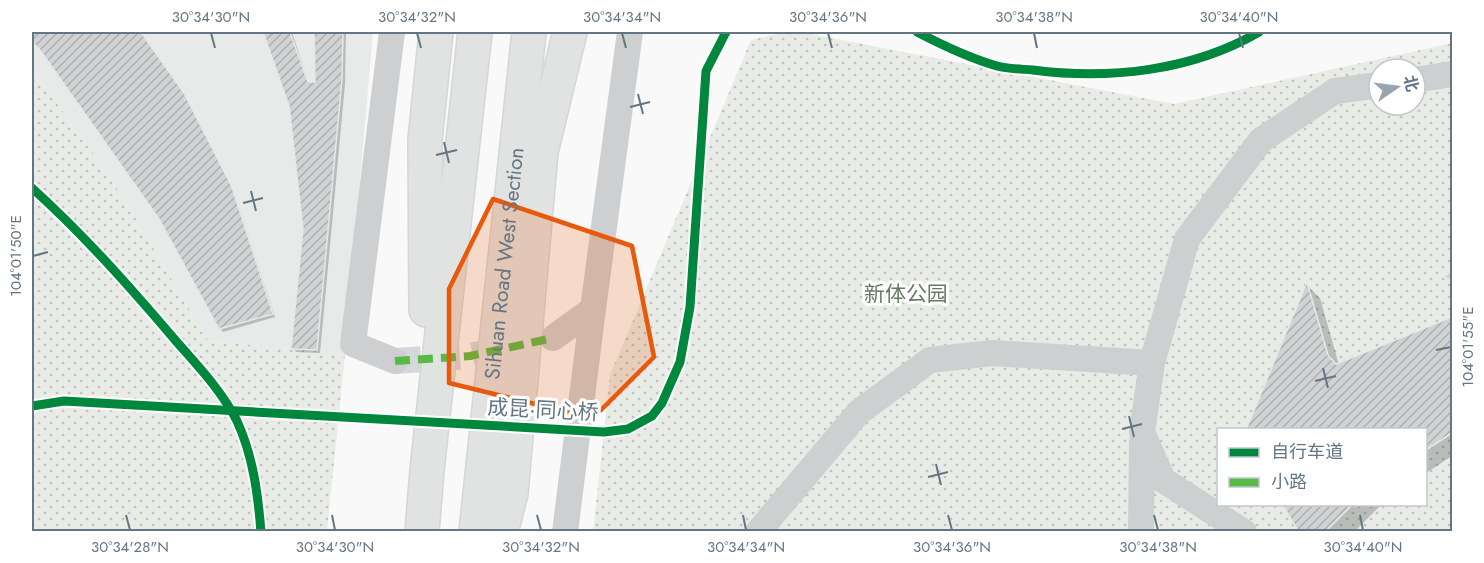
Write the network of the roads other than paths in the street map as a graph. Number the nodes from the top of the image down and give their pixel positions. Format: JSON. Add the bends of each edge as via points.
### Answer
{"nodes":[{"id":1,"x":392,"y":32,"type":"edge"},
{"id":2,"x":436,"y":32,"type":"edge"},
{"id":3,"x":475,"y":32,"type":"edge"},
{"id":4,"x":529,"y":32,"type":"edge"},
{"id":5,"x":557,"y":32,"type":"edge"},
{"id":6,"x":570,"y":32,"type":"edge"},
{"id":7,"x":630,"y":32,"type":"edge"},
{"id":8,"x":1452,"y":74,"type":"edge"},
{"id":9,"x":1427,"y":78,"type":"edge"},
{"id":10,"x":1367,"y":87,"type":"edge"},
{"id":11,"x":541,"y":152,"type":"junction"},
{"id":12,"x":593,"y":309,"type":"junction"},
{"id":13,"x":554,"y":338,"type":"dead end"},
{"id":14,"x":395,"y":361,"type":"tunnel mouth"},
{"id":15,"x":1152,"y":363,"type":"junction"},
{"id":16,"x":1142,"y":432,"type":"junction"},
{"id":17,"x":427,"y":470,"type":"junction"},
{"id":18,"x":423,"y":528,"type":"edge"},
{"id":19,"x":476,"y":531,"type":"edge"},
{"id":20,"x":501,"y":531,"type":"edge"},
{"id":21,"x":566,"y":531,"type":"edge"},
{"id":22,"x":758,"y":531,"type":"edge"},
{"id":23,"x":1141,"y":531,"type":"edge"},
{"id":24,"x":1244,"y":531,"type":"edge"}],
"edges":[{"from":1,"to":14,"type":"street","via":[[353,344]]},
{"from":2,"to":17,"type":"highway","via":[[424,140]]},
{"from":3,"to":17,"type":"highway"},
{"from":4,"to":19,"type":"highway","name":"Sihuan Road West Section"},
{"from":5,"to":11,"type":"highway"},
{"from":6,"to":11,"type":"highway"},
{"from":7,"to":12,"type":"street"},
{"from":8,"to":9,"type":"street"},
{"from":10,"to":15,"type":"street","via":[[1335,92],[1261,140],[1187,239]]},
{"from":11,"to":20,"type":"highway","via":[[511,493]]},
{"from":12,"to":13,"type":"street"},
{"from":12,"to":21,"type":"street"},
{"from":15,"to":16,"type":"street"},
{"from":15,"to":22,"type":"street","via":[[992,353],[930,360],[859,412]]},
{"from":16,"to":23,"type":"street"},
{"from":16,"to":24,"type":"street","via":[[1163,480]]},
{"from":17,"to":18,"type":"highway"}]}
